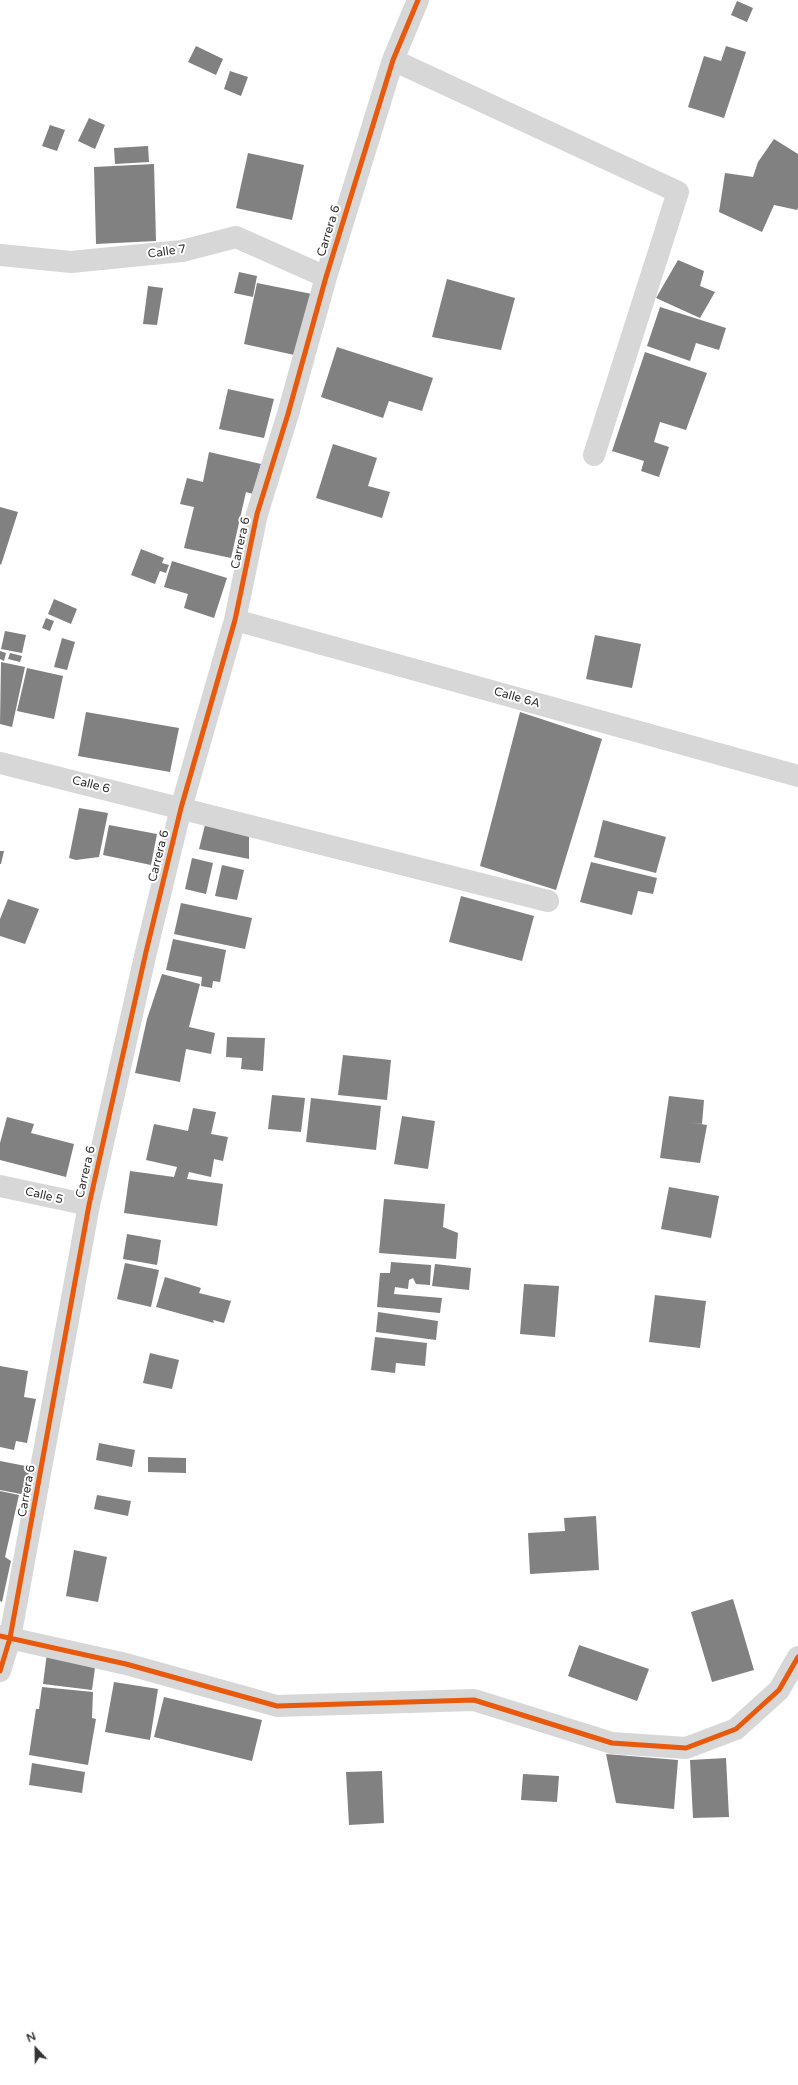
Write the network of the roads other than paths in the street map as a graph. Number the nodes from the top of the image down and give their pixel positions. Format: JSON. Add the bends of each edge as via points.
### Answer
{"nodes":[{"id":1,"x":418,"y":0,"type":"edge"},
{"id":2,"x":393,"y":60,"type":"junction"},
{"id":3,"x":0,"y":255,"type":"edge"},
{"id":4,"x":326,"y":277,"type":"junction"},
{"id":5,"x":594,"y":455,"type":"dead end"},
{"id":6,"x":235,"y":620,"type":"junction"},
{"id":7,"x":0,"y":763,"type":"edge"},
{"id":8,"x":798,"y":776,"type":"edge"},
{"id":9,"x":181,"y":808,"type":"junction"},
{"id":10,"x":548,"y":900,"type":"dead end"},
{"id":11,"x":0,"y":1186,"type":"edge"},
{"id":12,"x":89,"y":1206,"type":"junction"},
{"id":13,"x":5,"y":1637,"type":"edge"},
{"id":14,"x":798,"y":1657,"type":"edge"},
{"id":15,"x":0,"y":1671,"type":"edge"}],
"edges":[{"from":1,"to":2,"type":"street","name":"Carrera 6"},
{"from":2,"to":4,"type":"street","name":"Carrera 6"},
{"from":2,"to":5,"type":"street","via":[[678,192]]},
{"from":3,"to":4,"type":"street","name":"Calle 7","via":[[71,262],[182,251],[236,237]]},
{"from":4,"to":6,"type":"street","name":"Carrera 6","via":[[257,514]]},
{"from":6,"to":8,"type":"street","name":"Calle 6A"},
{"from":6,"to":9,"type":"street","name":"Carrera 6"},
{"from":7,"to":9,"type":"street","name":"Calle 6"},
{"from":9,"to":10,"type":"street","name":"Calle 6"},
{"from":9,"to":12,"type":"street","name":"Carrera 6"},
{"from":11,"to":12,"type":"street","name":"Calle 5"},
{"from":12,"to":13,"type":"street","name":"Carrera 6"},
{"from":13,"to":14,"type":"street","via":[[126,1664],[277,1706],[474,1700],[612,1743],[686,1748],[736,1729],[780,1690]]},
{"from":13,"to":15,"type":"street","name":"Carrera 6"}]}
